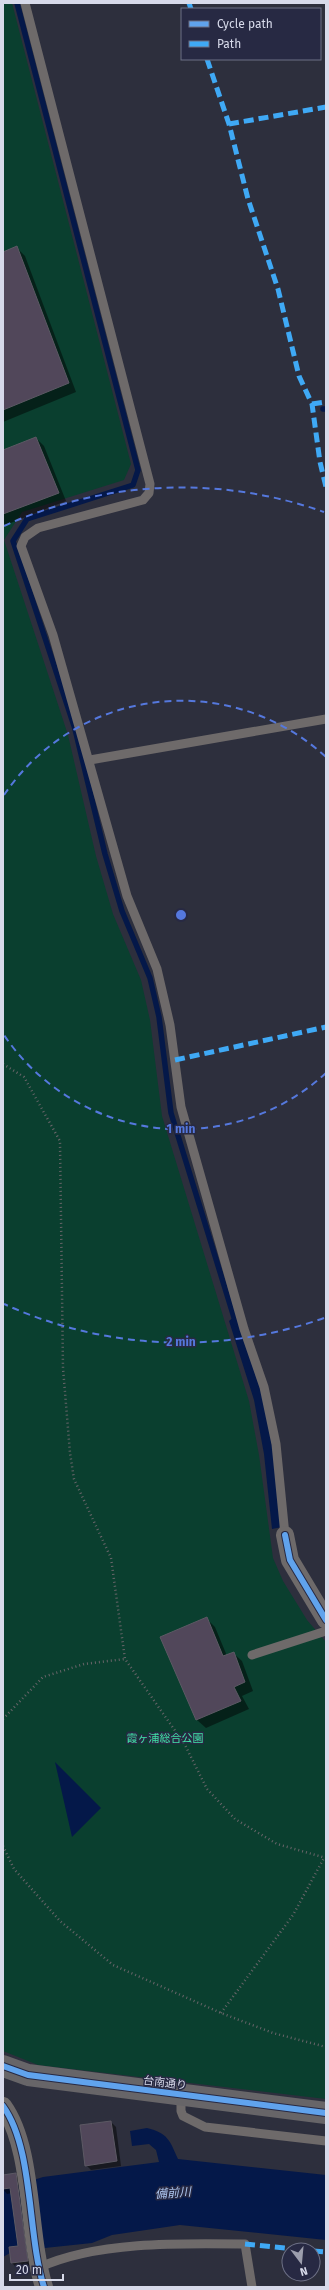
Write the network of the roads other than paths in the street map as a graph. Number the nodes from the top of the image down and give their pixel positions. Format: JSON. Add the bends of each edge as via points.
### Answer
{"nodes":[{"id":1,"x":25,"y":3,"type":"edge"},
{"id":2,"x":326,"y":719,"type":"edge"},
{"id":3,"x":90,"y":760,"type":"junction"},
{"id":4,"x":285,"y":1534,"type":"joint"},
{"id":5,"x":326,"y":1620,"type":"edge"},
{"id":6,"x":326,"y":1630,"type":"edge"},
{"id":7,"x":252,"y":1655,"type":"dead end"},
{"id":8,"x":3,"y":2066,"type":"edge"},
{"id":9,"x":181,"y":2095,"type":"junction"},
{"id":10,"x":3,"y":2106,"type":"edge"},
{"id":11,"x":326,"y":2113,"type":"edge"},
{"id":12,"x":326,"y":2141,"type":"edge"},
{"id":13,"x":37,"y":2262,"type":"junction"},
{"id":14,"x":44,"y":2287,"type":"edge"},
{"id":15,"x":252,"y":2287,"type":"edge"}],
"edges":[{"from":1,"to":3,"type":"lane","via":[[150,484],[149,494],[142,500],[38,528],[25,537],[22,546],[53,635]]},
{"from":2,"to":3,"type":"lane"},
{"from":3,"to":4,"type":"lane","via":[[127,896],[157,969],[170,1025],[181,1107],[244,1329],[264,1387],[276,1444]]},
{"from":4,"to":5,"type":"street","via":[[290,1560]]},
{"from":6,"to":7,"type":"lane"},
{"from":8,"to":9,"type":"street","name":"台南通り","via":[[28,2076]]},
{"from":9,"to":11,"type":"street","name":"台南通り"},
{"from":9,"to":12,"type":"lane","via":[[183,2116],[205,2127]]},
{"from":10,"to":13,"type":"street","via":[[17,2132]]},
{"from":13,"to":14,"type":"street"},
{"from":13,"to":15,"type":"lane","via":[[103,2250],[197,2244],[246,2244]]}]}
